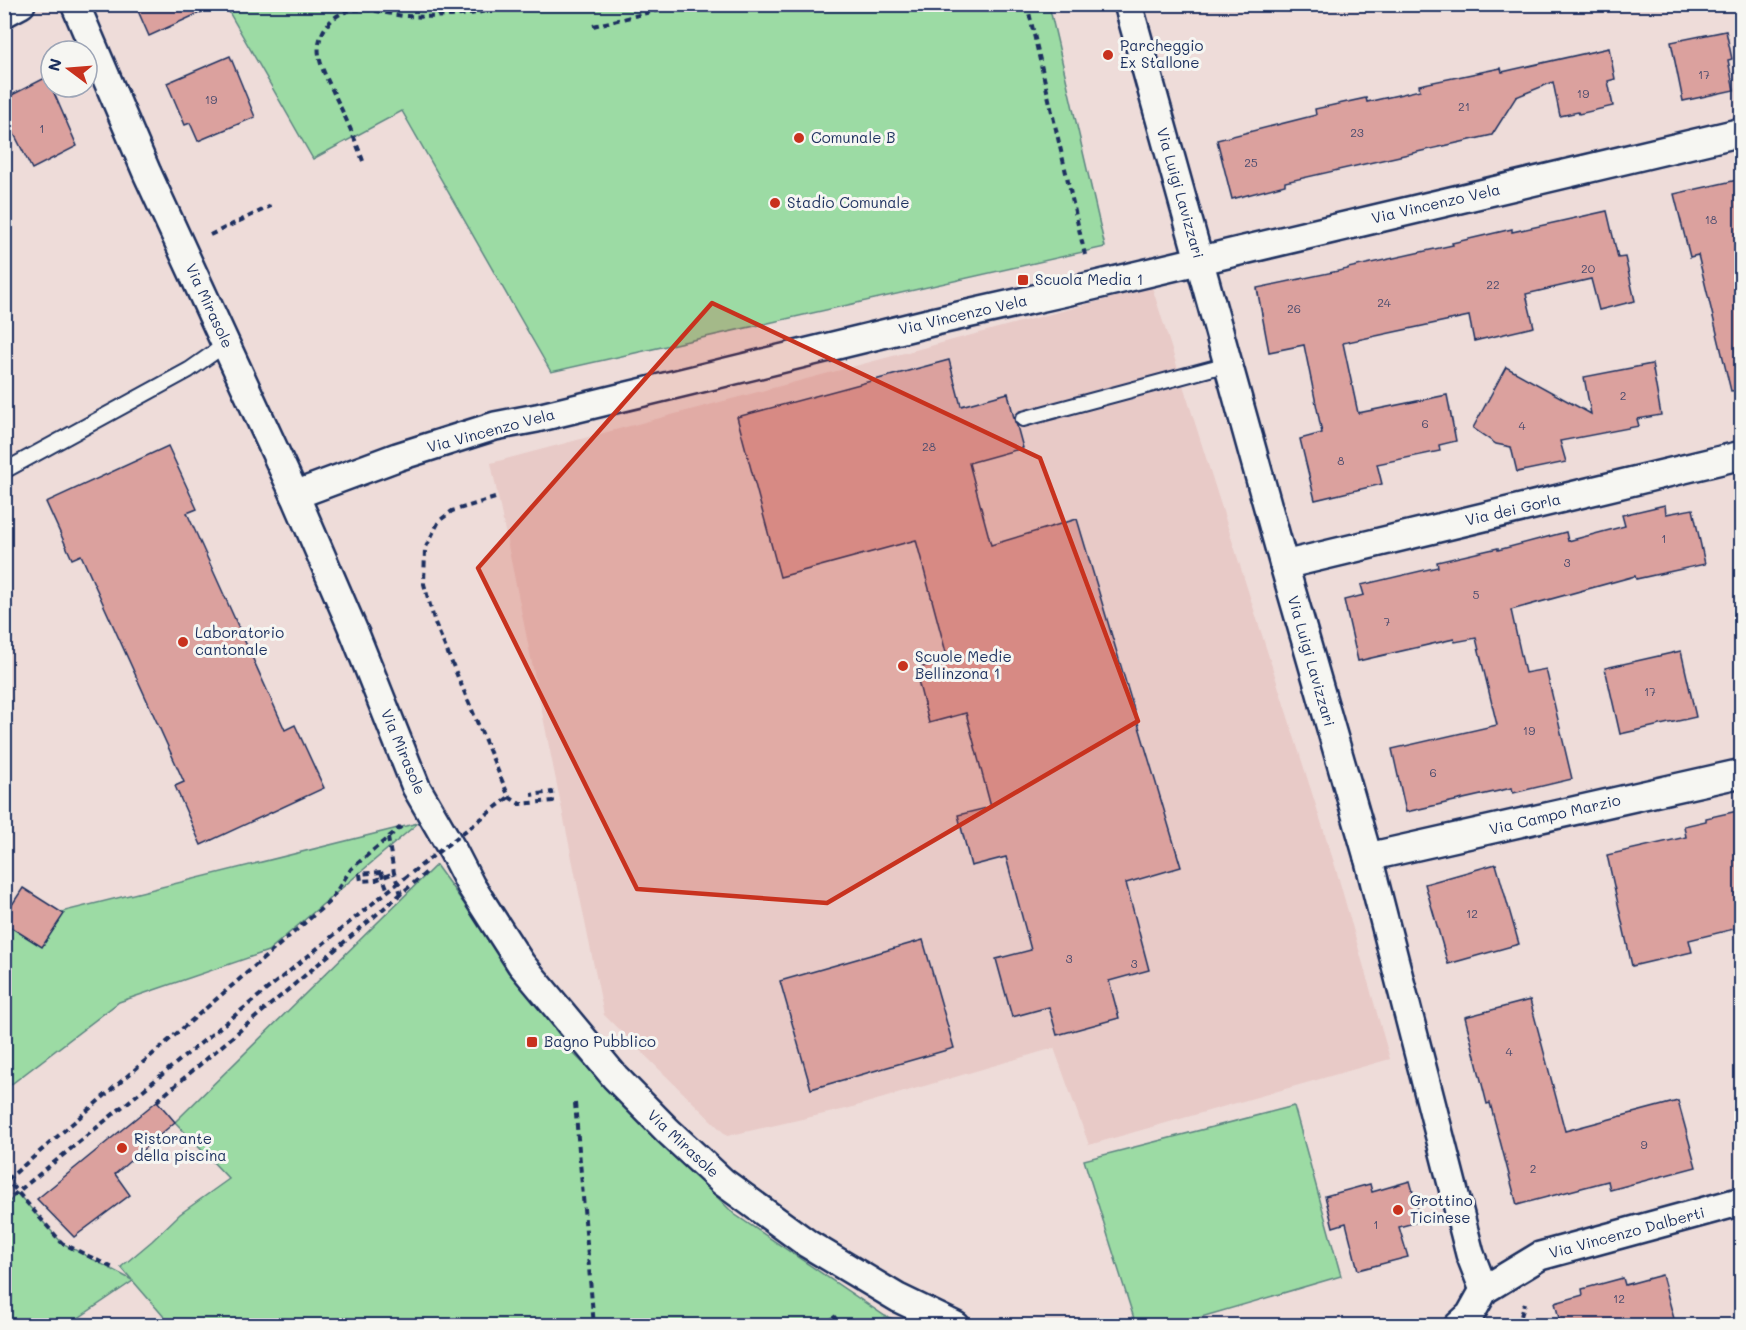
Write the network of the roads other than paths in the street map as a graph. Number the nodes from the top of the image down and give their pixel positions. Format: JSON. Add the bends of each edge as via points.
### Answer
{"nodes":[{"id":1,"x":21,"y":4,"type":"edge"},
{"id":2,"x":75,"y":4,"type":"edge"},
{"id":3,"x":1128,"y":4,"type":"edge"},
{"id":4,"x":4,"y":13,"type":"edge"},
{"id":5,"x":1742,"y":132,"type":"edge"},
{"id":6,"x":1199,"y":259,"type":"junction"},
{"id":7,"x":226,"y":344,"type":"junction"},
{"id":8,"x":1228,"y":364,"type":"junction"},
{"id":9,"x":1023,"y":419,"type":"dead end"},
{"id":10,"x":1742,"y":455,"type":"edge"},
{"id":11,"x":4,"y":471,"type":"edge"},
{"id":12,"x":295,"y":495,"type":"junction"},
{"id":13,"x":1284,"y":565,"type":"junction"},
{"id":14,"x":1742,"y":773,"type":"edge"},
{"id":15,"x":1368,"y":857,"type":"junction"},
{"id":16,"x":1742,"y":1201,"type":"edge"},
{"id":17,"x":1484,"y":1290,"type":"junction"},
{"id":18,"x":1466,"y":1322,"type":"edge"},
{"id":19,"x":956,"y":1326,"type":"edge"}],
"edges":[{"from":1,"to":4,"type":"street"},
{"from":2,"to":7,"type":"street","name":"Via Mirasole"},
{"from":3,"to":6,"type":"street","name":"Via Luigi Lavizzari"},
{"from":5,"to":6,"type":"street","name":"Via Vincenzo Vela"},
{"from":6,"to":8,"type":"street","name":"Via Luigi Lavizzari"},
{"from":6,"to":12,"type":"street","name":"Via Vincenzo Vela","via":[[495,426],[397,456]]},
{"from":7,"to":11,"type":"lane","via":[[189,370]]},
{"from":7,"to":12,"type":"street","name":"Via Mirasole"},
{"from":8,"to":9,"type":"lane"},
{"from":8,"to":13,"type":"street","name":"Via Luigi Lavizzari"},
{"from":10,"to":13,"type":"street","name":"Via dei Gorla"},
{"from":12,"to":19,"type":"street","name":"Via Mirasole","via":[[356,634],[411,777],[471,886],[521,964],[615,1077],[723,1182],[808,1244],[898,1298]]},
{"from":13,"to":15,"type":"street","name":"Via Luigi Lavizzari"},
{"from":14,"to":15,"type":"street","name":"Via Campo Marzio"},
{"from":15,"to":17,"type":"street","name":"Via Luigi Lavizzari","via":[[1470,1254]]},
{"from":16,"to":17,"type":"street","name":"Via Vincenzo Dalberti","via":[[1540,1256]]},
{"from":17,"to":18,"type":"street"}]}
